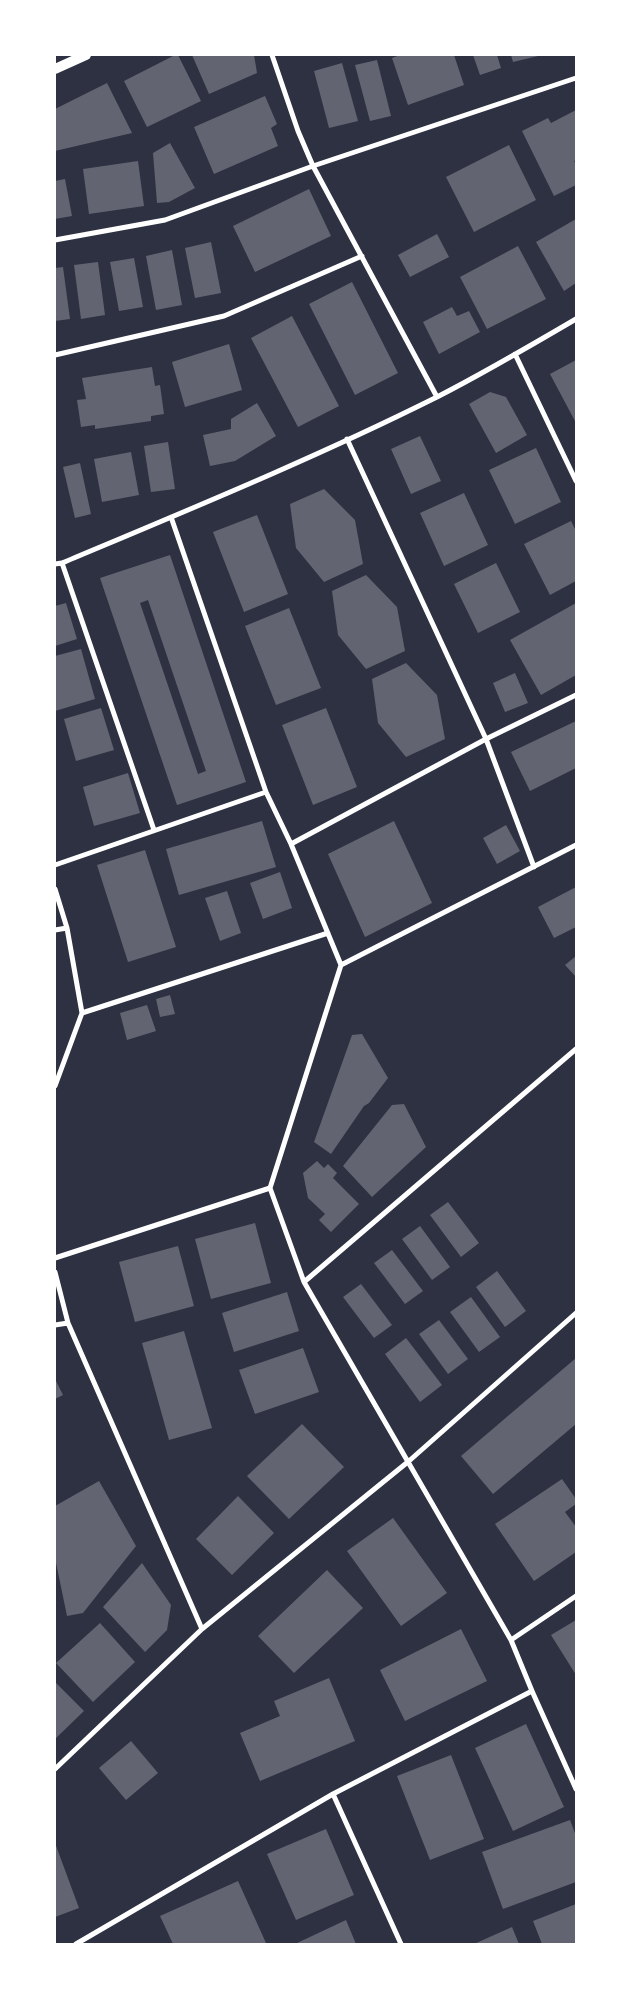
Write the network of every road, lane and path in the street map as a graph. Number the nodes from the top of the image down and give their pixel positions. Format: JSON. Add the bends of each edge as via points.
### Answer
{"nodes":[{"id":1,"x":86,"y":55,"type":"edge"},
{"id":2,"x":272,"y":55,"type":"edge"},
{"id":3,"x":55,"y":69,"type":"edge"},
{"id":4,"x":576,"y":78,"type":"edge"},
{"id":5,"x":313,"y":166,"type":"junction"},
{"id":6,"x":55,"y":240,"type":"edge"},
{"id":7,"x":362,"y":256,"type":"junction"},
{"id":8,"x":576,"y":319,"type":"edge"},
{"id":9,"x":515,"y":354,"type":"junction"},
{"id":10,"x":55,"y":356,"type":"edge"},
{"id":11,"x":437,"y":397,"type":"junction"},
{"id":12,"x":347,"y":439,"type":"junction"},
{"id":13,"x":576,"y":481,"type":"edge"},
{"id":14,"x":171,"y":517,"type":"junction"},
{"id":15,"x":62,"y":563,"type":"junction"},
{"id":16,"x":55,"y":564,"type":"edge"},
{"id":17,"x":576,"y":695,"type":"edge"},
{"id":18,"x":486,"y":739,"type":"junction"},
{"id":19,"x":266,"y":792,"type":"junction"},
{"id":20,"x":154,"y":830,"type":"junction"},
{"id":21,"x":291,"y":844,"type":"junction"},
{"id":22,"x":576,"y":845,"type":"edge"},
{"id":23,"x":55,"y":865,"type":"edge"},
{"id":24,"x":534,"y":867,"type":"junction"},
{"id":25,"x":55,"y":889,"type":"edge"},
{"id":26,"x":66,"y":928,"type":"junction"},
{"id":27,"x":55,"y":930,"type":"edge"},
{"id":28,"x":328,"y":933,"type":"junction"},
{"id":29,"x":341,"y":965,"type":"junction"},
{"id":30,"x":82,"y":1013,"type":"junction"},
{"id":31,"x":576,"y":1050,"type":"edge"},
{"id":32,"x":55,"y":1086,"type":"edge"},
{"id":33,"x":270,"y":1188,"type":"junction"},
{"id":34,"x":55,"y":1258,"type":"edge"},
{"id":35,"x":55,"y":1272,"type":"edge"},
{"id":36,"x":304,"y":1282,"type":"junction"},
{"id":37,"x":576,"y":1313,"type":"edge"},
{"id":38,"x":68,"y":1323,"type":"junction"},
{"id":39,"x":55,"y":1325,"type":"edge"},
{"id":40,"x":409,"y":1461,"type":"junction"},
{"id":41,"x":576,"y":1596,"type":"edge"},
{"id":42,"x":202,"y":1629,"type":"junction"},
{"id":43,"x":512,"y":1640,"type":"junction"},
{"id":44,"x":532,"y":1691,"type":"junction"},
{"id":45,"x":55,"y":1769,"type":"edge"},
{"id":46,"x":576,"y":1790,"type":"edge"},
{"id":47,"x":334,"y":1794,"type":"junction"},
{"id":48,"x":76,"y":1944,"type":"edge"},
{"id":49,"x":401,"y":1944,"type":"edge"}],
"edges":[{"from":1,"to":3,"type":"main road"},
{"from":2,"to":5,"type":"street"},
{"from":4,"to":5,"type":"street"},
{"from":5,"to":6,"type":"street","via":[[165,220]]},
{"from":5,"to":7,"type":"street"},
{"from":7,"to":10,"type":"street","via":[[224,316]]},
{"from":7,"to":11,"type":"street"},
{"from":8,"to":9,"type":"street"},
{"from":9,"to":11,"type":"street"},
{"from":9,"to":13,"type":"street"},
{"from":11,"to":12,"type":"street"},
{"from":12,"to":14,"type":"street"},
{"from":12,"to":18,"type":"street"},
{"from":14,"to":15,"type":"street"},
{"from":14,"to":19,"type":"street"},
{"from":15,"to":16,"type":"street"},
{"from":15,"to":20,"type":"street"},
{"from":17,"to":18,"type":"street"},
{"from":18,"to":21,"type":"street"},
{"from":18,"to":24,"type":"street"},
{"from":19,"to":20,"type":"street"},
{"from":19,"to":21,"type":"street"},
{"from":20,"to":23,"type":"street"},
{"from":21,"to":28,"type":"street"},
{"from":22,"to":24,"type":"street"},
{"from":24,"to":29,"type":"street"},
{"from":25,"to":26,"type":"street"},
{"from":26,"to":27,"type":"street"},
{"from":26,"to":30,"type":"street"},
{"from":28,"to":29,"type":"street"},
{"from":28,"to":30,"type":"street"},
{"from":29,"to":33,"type":"street"},
{"from":30,"to":32,"type":"street"},
{"from":31,"to":36,"type":"street"},
{"from":33,"to":34,"type":"street"},
{"from":33,"to":36,"type":"street"},
{"from":35,"to":38,"type":"street"},
{"from":36,"to":40,"type":"street"},
{"from":37,"to":40,"type":"street"},
{"from":38,"to":39,"type":"street"},
{"from":38,"to":42,"type":"street"},
{"from":40,"to":42,"type":"street"},
{"from":40,"to":43,"type":"street"},
{"from":41,"to":43,"type":"street"},
{"from":42,"to":45,"type":"street"},
{"from":43,"to":44,"type":"street"},
{"from":44,"to":46,"type":"street"},
{"from":44,"to":47,"type":"street"},
{"from":47,"to":48,"type":"street"},
{"from":47,"to":49,"type":"street"}]}
